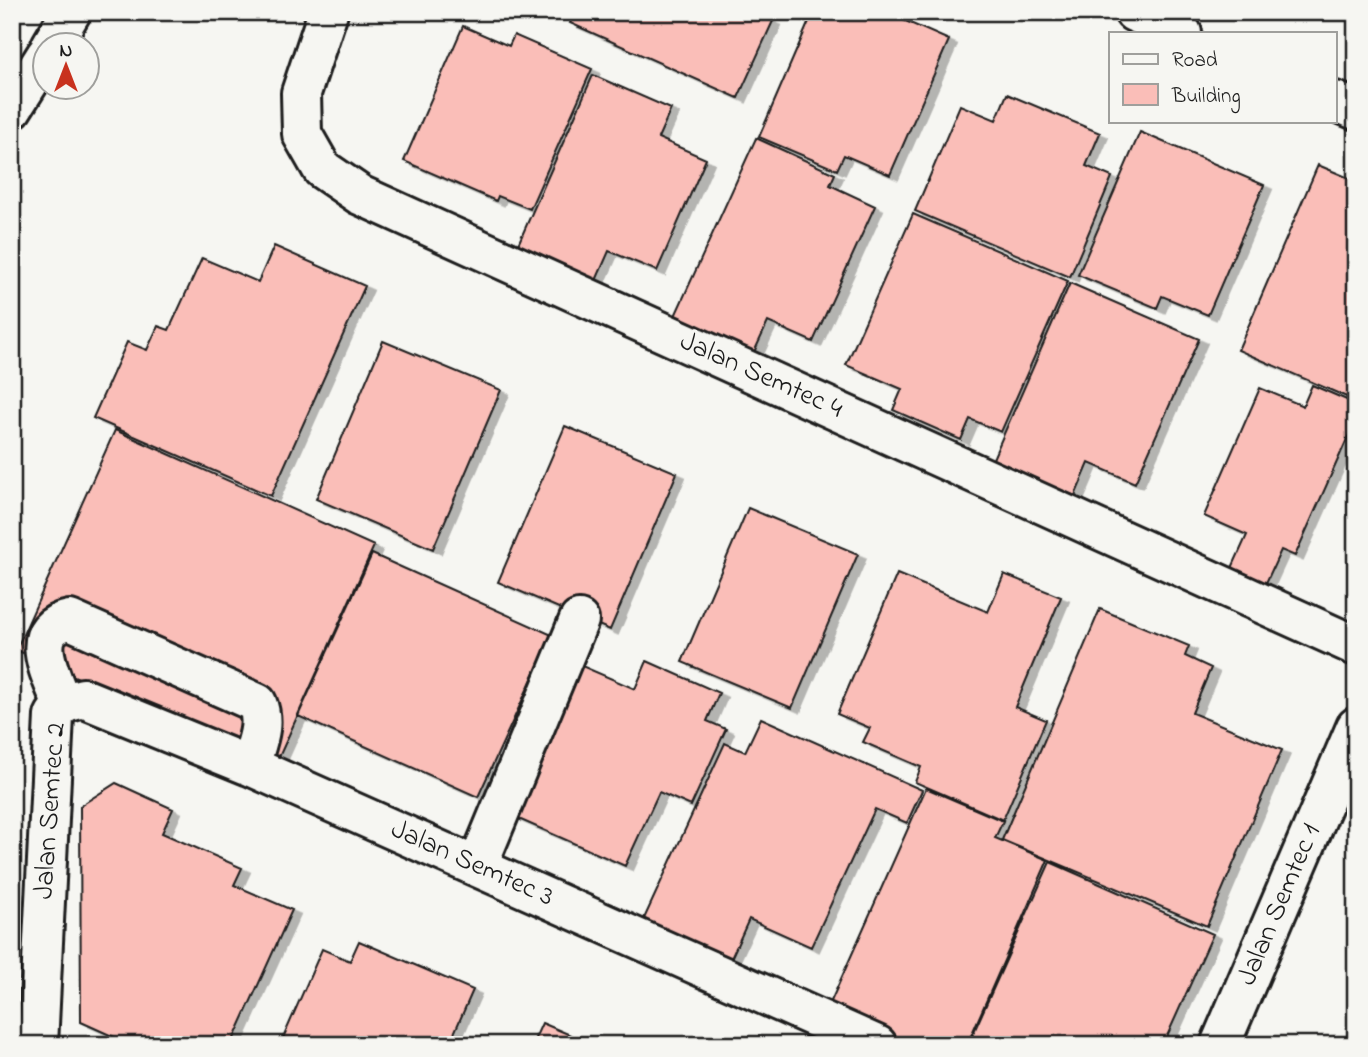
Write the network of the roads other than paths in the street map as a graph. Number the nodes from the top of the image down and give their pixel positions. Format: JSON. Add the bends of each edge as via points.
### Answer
{"nodes":[{"id":1,"x":71,"y":12,"type":"edge"},
{"id":2,"x":328,"y":12,"type":"edge"},
{"id":3,"x":1134,"y":12,"type":"edge"},
{"id":4,"x":59,"y":32,"type":"edge"},
{"id":5,"x":1180,"y":32,"type":"edge"},
{"id":6,"x":32,"y":77,"type":"edge"},
{"id":7,"x":1336,"y":101,"type":"edge"},
{"id":8,"x":12,"y":109,"type":"edge"},
{"id":9,"x":1356,"y":110,"type":"edge"},
{"id":10,"x":579,"y":620,"type":"dead end"},
{"id":11,"x":1356,"y":646,"type":"edge"},
{"id":12,"x":62,"y":704,"type":"junction"},
{"id":13,"x":1356,"y":727,"type":"edge"},
{"id":14,"x":250,"y":766,"type":"junction"},
{"id":15,"x":477,"y":867,"type":"junction"},
{"id":16,"x":38,"y":1045,"type":"edge"},
{"id":17,"x":877,"y":1045,"type":"edge"},
{"id":18,"x":1220,"y":1045,"type":"edge"}],
"edges":[{"from":1,"to":4,"type":"main road"},
{"from":2,"to":11,"type":"main road","name":"Jalan Semtec 4","via":[[300,93],[302,134],[322,169],[360,195]]},
{"from":3,"to":5,"type":"main road"},
{"from":6,"to":8,"type":"main road"},
{"from":7,"to":9,"type":"main road"},
{"from":10,"to":15,"type":"main road"},
{"from":12,"to":14,"type":"main road","name":"Jalan Semtec 3","via":[[83,698]]},
{"from":12,"to":14,"type":"main road","via":[[44,656],[45,636],[57,622],[70,620],[257,703],[261,728]]},
{"from":12,"to":16,"type":"main road","name":"Jalan Semtec 2","via":[[54,716]]},
{"from":13,"to":18,"type":"main road","name":"Jalan Semtec 1"},
{"from":14,"to":15,"type":"main road","name":"Jalan Semtec 3"},
{"from":15,"to":17,"type":"main road","name":"Jalan Semtec 3"}]}
